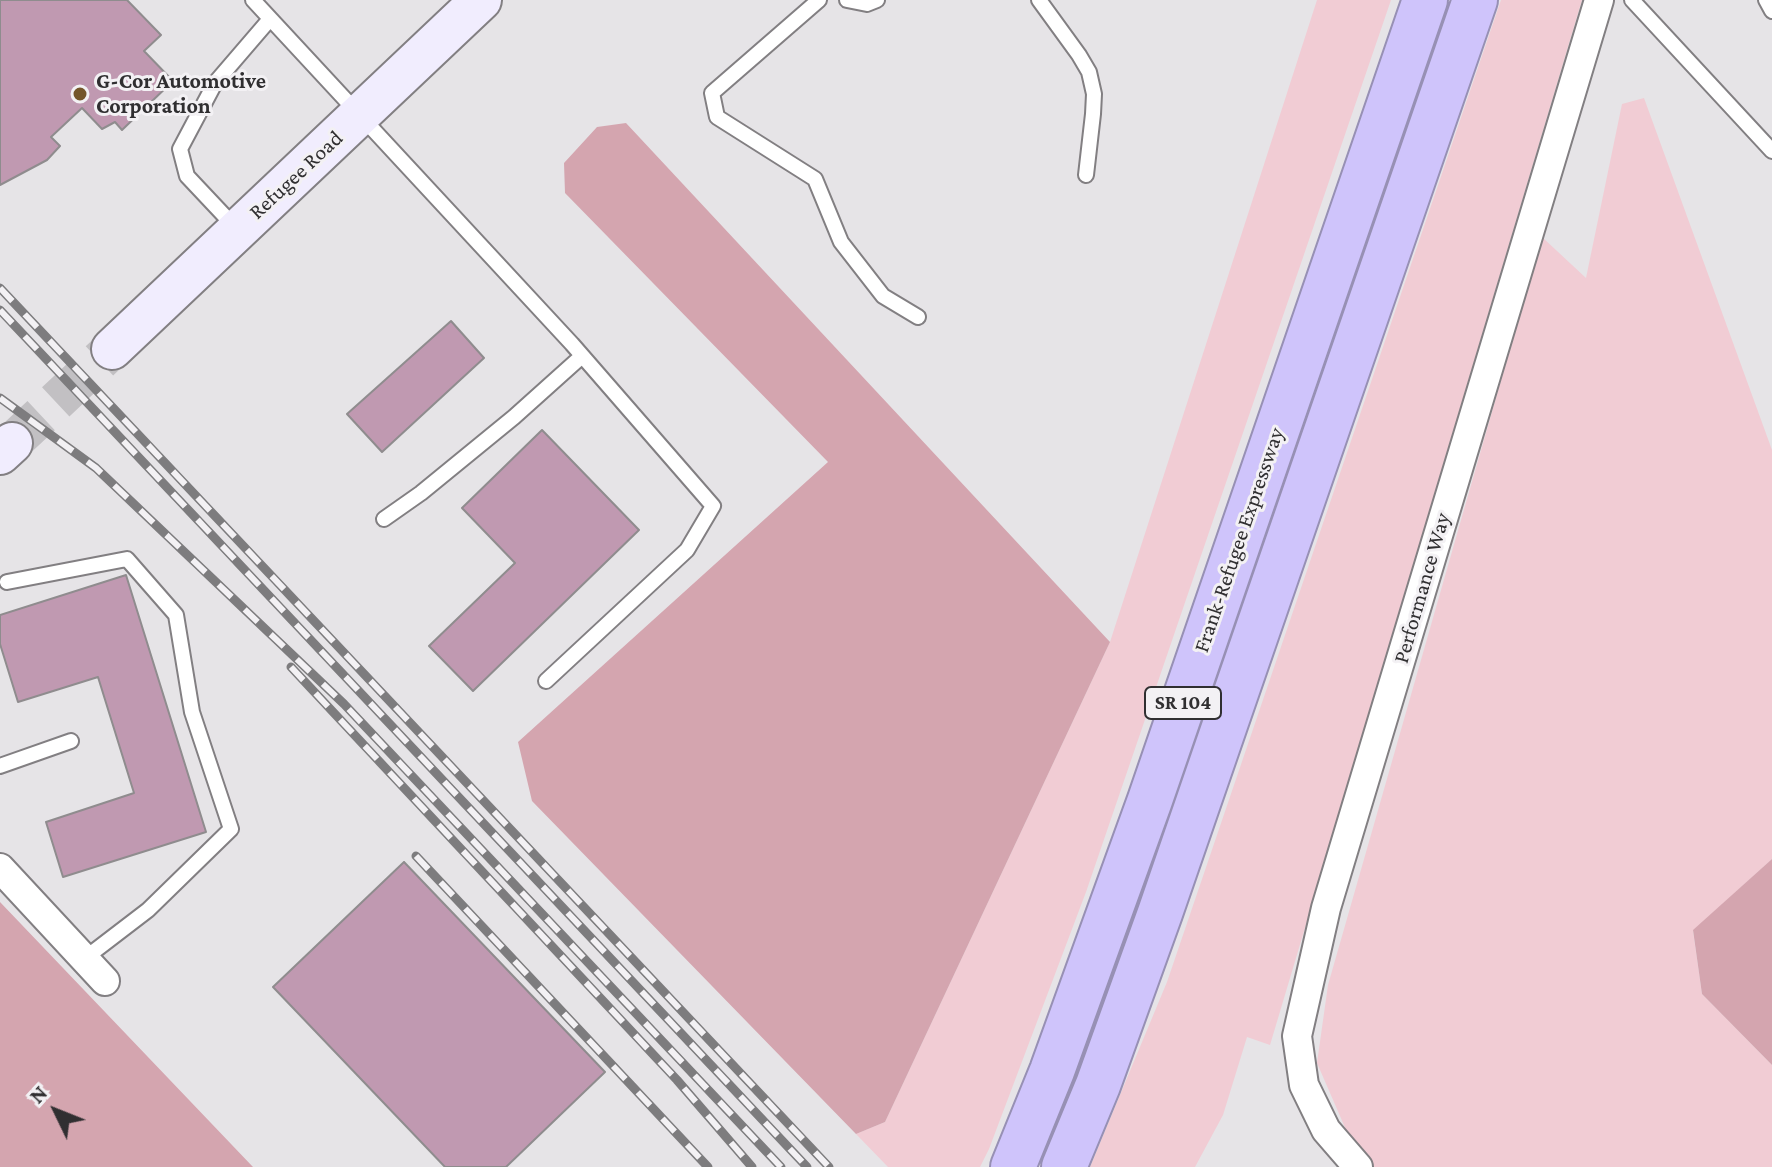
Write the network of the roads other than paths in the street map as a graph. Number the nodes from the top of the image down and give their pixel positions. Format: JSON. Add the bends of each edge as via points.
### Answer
{"nodes":[{"id":1,"x":253,"y":0,"type":"edge"},
{"id":2,"x":481,"y":0,"type":"edge"},
{"id":3,"x":819,"y":0,"type":"edge"},
{"id":4,"x":847,"y":0,"type":"edge"},
{"id":5,"x":877,"y":0,"type":"edge"},
{"id":6,"x":1039,"y":0,"type":"edge"},
{"id":7,"x":1425,"y":0,"type":"edge"},
{"id":8,"x":1475,"y":0,"type":"edge"},
{"id":9,"x":1599,"y":0,"type":"edge"},
{"id":10,"x":1632,"y":0,"type":"edge"},
{"id":11,"x":1766,"y":0,"type":"edge"},
{"id":12,"x":1772,"y":11,"type":"edge"},
{"id":13,"x":270,"y":19,"type":"junction"},
{"id":14,"x":359,"y":115,"type":"junction"},
{"id":15,"x":1772,"y":151,"type":"edge"},
{"id":16,"x":1086,"y":175,"type":"dead end"},
{"id":17,"x":238,"y":230,"type":"junction"},
{"id":18,"x":918,"y":317,"type":"dead end"},
{"id":19,"x":112,"y":349,"type":"tunnel mouth"},
{"id":20,"x":582,"y":356,"type":"junction"},
{"id":21,"x":384,"y":519,"type":"dead end"},
{"id":22,"x":7,"y":582,"type":"dead end"},
{"id":23,"x":546,"y":681,"type":"dead end"},
{"id":24,"x":71,"y":741,"type":"dead end"},
{"id":25,"x":0,"y":766,"type":"edge"},
{"id":26,"x":0,"y":868,"type":"edge"},
{"id":27,"x":84,"y":959,"type":"junction"},
{"id":28,"x":105,"y":981,"type":"dead end"},
{"id":29,"x":1014,"y":1167,"type":"edge"},
{"id":30,"x":1064,"y":1167,"type":"edge"},
{"id":31,"x":1358,"y":1167,"type":"edge"}],
"edges":[{"from":1,"to":13,"type":"lane"},
{"from":2,"to":14,"type":"main road","name":"Refugee Road"},
{"from":3,"to":18,"type":"lane","via":[[712,93],[717,117],[815,179],[841,242],[883,296]]},
{"from":4,"to":5,"type":"lane"},
{"from":6,"to":16,"type":"lane","via":[[1089,72],[1094,94]]},
{"from":7,"to":29,"type":"highway","name":"Frank-Refugee Expressway","number":"SR 104","via":[[1150,800]]},
{"from":8,"to":30,"type":"highway","number":"SR 104","via":[[1160,913]]},
{"from":9,"to":31,"type":"street","name":"Performance Way","via":[[1326,908],[1297,1036],[1304,1085],[1326,1130]]},
{"from":10,"to":15,"type":"lane"},
{"from":11,"to":12,"type":"lane"},
{"from":13,"to":14,"type":"lane"},
{"from":13,"to":17,"type":"lane","via":[[215,83],[180,149],[187,176]]},
{"from":14,"to":17,"type":"main road","name":"Refugee Road"},
{"from":14,"to":20,"type":"lane"},
{"from":17,"to":19,"type":"main road","name":"Refugee Road"},
{"from":20,"to":21,"type":"lane"},
{"from":20,"to":23,"type":"lane","via":[[713,506],[687,550]]},
{"from":22,"to":27,"type":"lane","via":[[127,559],[176,615],[192,712],[231,829],[148,910]]},
{"from":24,"to":25,"type":"lane"},
{"from":26,"to":27,"type":"street"},
{"from":27,"to":28,"type":"street"}]}
